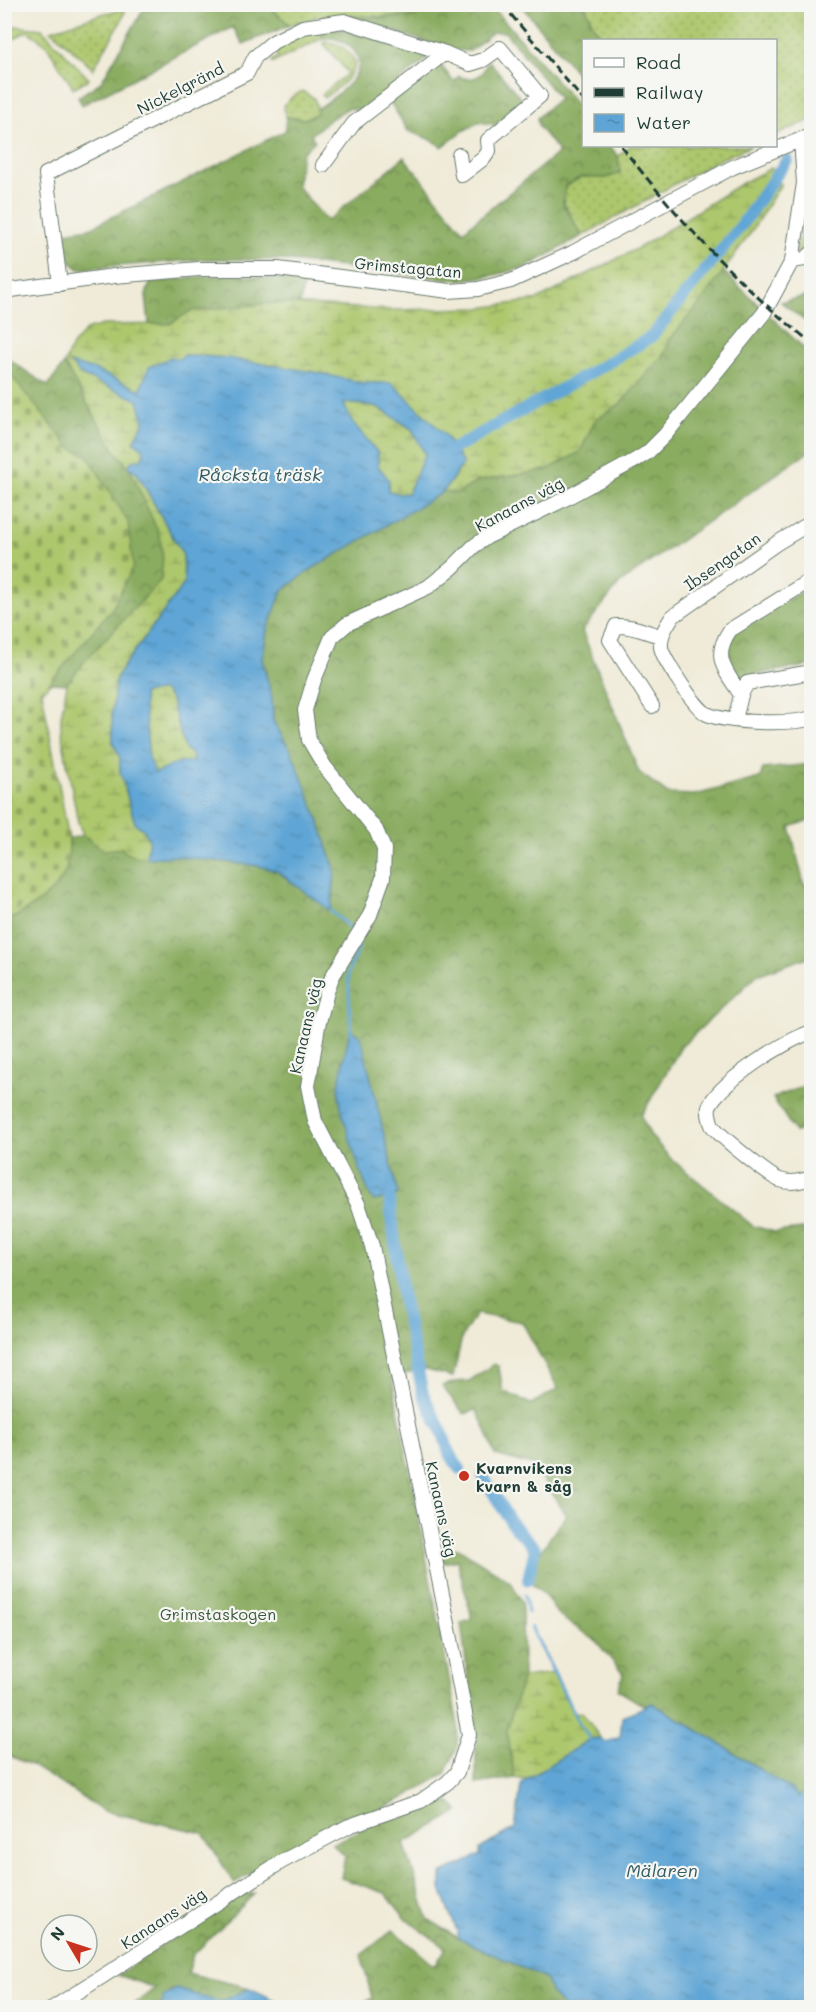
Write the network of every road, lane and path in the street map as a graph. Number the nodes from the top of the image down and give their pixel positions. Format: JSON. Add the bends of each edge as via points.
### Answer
{"nodes":[{"id":1,"x":445,"y":53,"type":"junction"},
{"id":2,"x":806,"y":137,"type":"edge"},
{"id":3,"x":459,"y":155,"type":"dead end"},
{"id":4,"x":323,"y":165,"type":"dead end"},
{"id":5,"x":812,"y":253,"type":"edge"},
{"id":6,"x":792,"y":261,"type":"junction"},
{"id":7,"x":60,"y":284,"type":"junction"},
{"id":8,"x":4,"y":291,"type":"edge"},
{"id":9,"x":812,"y":522,"type":"edge"},
{"id":10,"x":812,"y":579,"type":"edge"},
{"id":11,"x":661,"y":636,"type":"junction"},
{"id":12,"x":812,"y":672,"type":"edge"},
{"id":13,"x":741,"y":694,"type":"junction"},
{"id":14,"x":652,"y":706,"type":"dead end"},
{"id":15,"x":812,"y":718,"type":"edge"},
{"id":16,"x":735,"y":720,"type":"junction"},
{"id":17,"x":812,"y":1032,"type":"edge"},
{"id":18,"x":812,"y":1178,"type":"edge"},
{"id":19,"x":52,"y":2007,"type":"edge"}],
"edges":[{"from":1,"to":3,"type":"street","name":"Nickelgränd","via":[[470,64],[500,48],[540,96],[488,140],[489,151],[484,158],[462,175]]},
{"from":1,"to":4,"type":"street","via":[[354,123]]},
{"from":1,"to":7,"type":"street","name":"Nickelgränd","via":[[344,21],[303,27],[261,51],[247,73],[46,174]]},
{"from":2,"to":6,"type":"street","name":"Kanaans väg","via":[[802,210]]},
{"from":2,"to":7,"type":"street","name":"Grimstagatan","via":[[733,167],[512,282],[478,289],[449,291],[267,269],[199,269]]},
{"from":5,"to":6,"type":"street","via":[[806,260]]},
{"from":6,"to":19,"type":"street","name":"Kanaans väg","via":[[764,313],[647,453],[487,537],[428,587],[347,624],[333,637],[305,710],[309,740],[325,767],[376,830],[384,849],[384,878],[370,915],[327,992],[308,1086],[315,1121],[358,1204],[372,1246],[469,1735],[457,1772],[421,1801],[349,1826],[281,1862]]},
{"from":7,"to":8,"type":"street","name":"Grimstagatan"},
{"from":9,"to":11,"type":"street","name":"Ibsengatan","via":[[684,607],[672,617]]},
{"from":10,"to":13,"type":"street","via":[[730,630],[723,640],[721,663]]},
{"from":11,"to":14,"type":"street","via":[[630,625],[616,626],[610,640]]},
{"from":11,"to":16,"type":"street","via":[[661,649],[685,691],[705,713]]},
{"from":12,"to":13,"type":"street","via":[[747,683]]},
{"from":13,"to":16,"type":"street"},
{"from":15,"to":16,"type":"street"},
{"from":17,"to":18,"type":"street","via":[[798,1035],[769,1052],[715,1096],[709,1109],[712,1125],[777,1179],[792,1183]]}]}
